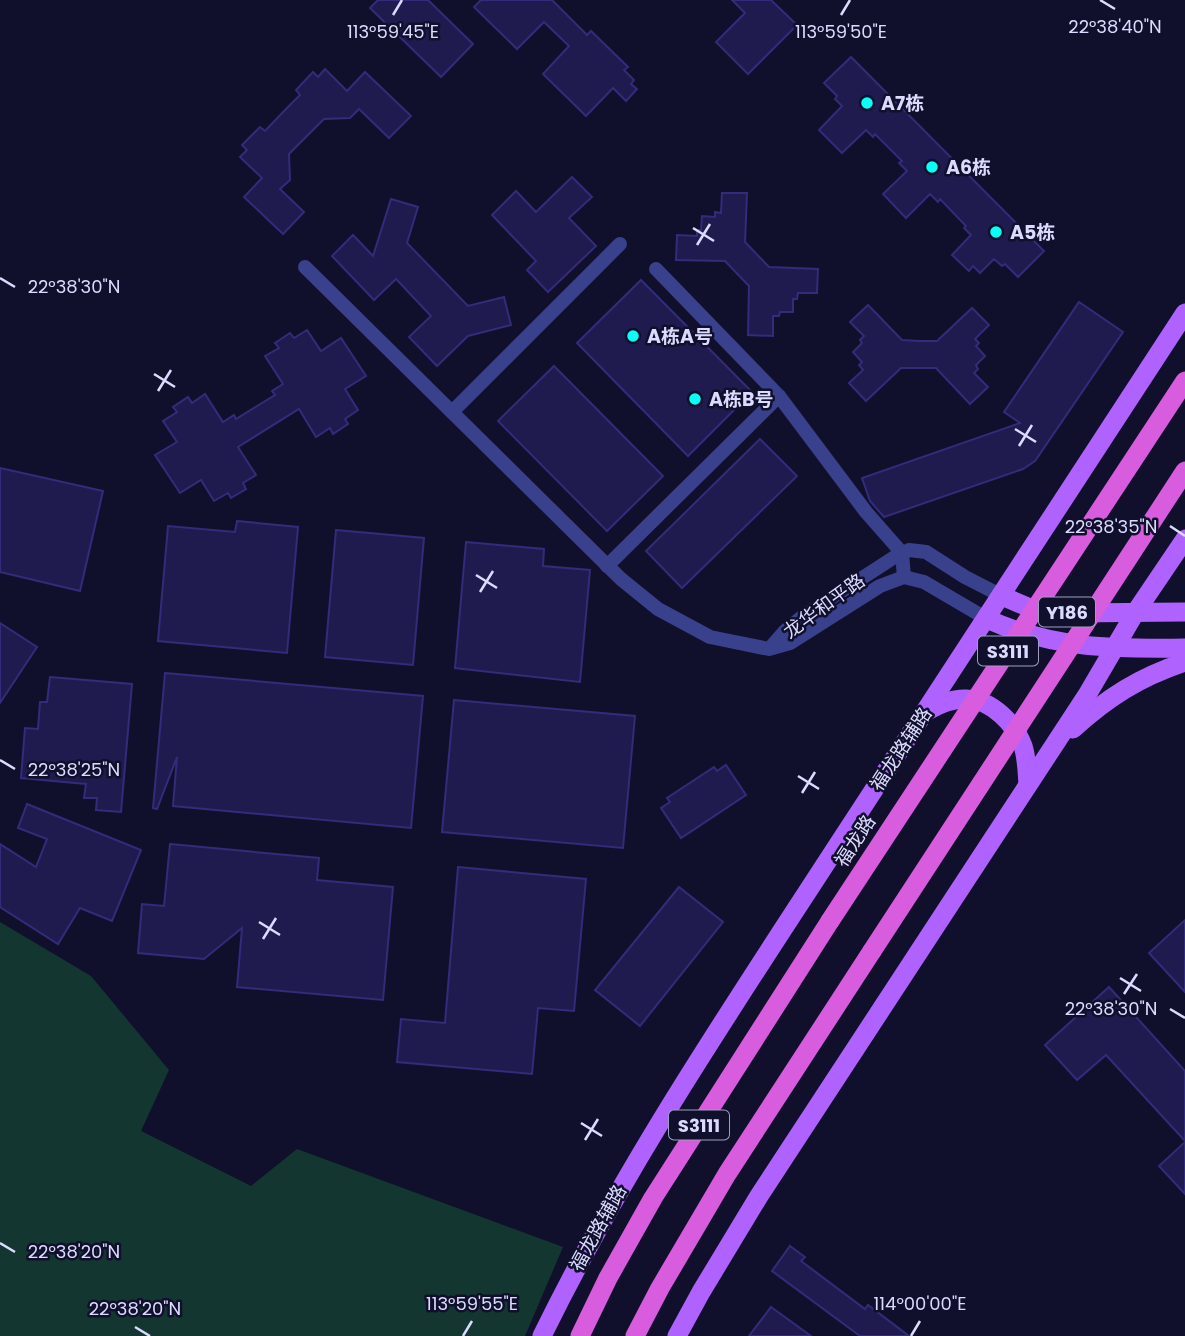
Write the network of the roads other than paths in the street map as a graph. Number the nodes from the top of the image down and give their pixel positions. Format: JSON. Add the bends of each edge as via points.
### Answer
{"nodes":[{"id":1,"x":620,"y":244,"type":"dead end"},
{"id":2,"x":305,"y":267,"type":"dead end"},
{"id":3,"x":656,"y":269,"type":"dead end"},
{"id":4,"x":1185,"y":313,"type":"edge"},
{"id":5,"x":1185,"y":381,"type":"edge"},
{"id":6,"x":779,"y":396,"type":"junction"},
{"id":7,"x":452,"y":411,"type":"junction"},
{"id":8,"x":1185,"y":471,"type":"edge"},
{"id":9,"x":1185,"y":539,"type":"edge"},
{"id":10,"x":902,"y":553,"type":"junction"},
{"id":11,"x":607,"y":566,"type":"junction"},
{"id":12,"x":904,"y":578,"type":"junction"},
{"id":13,"x":1002,"y":596,"type":"junction"},
{"id":14,"x":1185,"y":612,"type":"edge"},
{"id":15,"x":1135,"y":613,"type":"junction"},
{"id":16,"x":987,"y":620,"type":"junction"},
{"id":17,"x":1185,"y":648,"type":"edge"},
{"id":18,"x":769,"y":649,"type":"junction"},
{"id":19,"x":1114,"y":649,"type":"junction"},
{"id":20,"x":1185,"y":662,"type":"edge"},
{"id":21,"x":925,"y":712,"type":"junction"},
{"id":22,"x":1045,"y":757,"type":"junction"},
{"id":23,"x":1028,"y":784,"type":"junction"},
{"id":24,"x":542,"y":1336,"type":"edge"},
{"id":25,"x":580,"y":1336,"type":"edge"},
{"id":26,"x":635,"y":1336,"type":"edge"},
{"id":27,"x":677,"y":1336,"type":"edge"}],
"edges":[{"from":1,"to":7,"type":"street"},
{"from":2,"to":7,"type":"street"},
{"from":3,"to":6,"type":"street"},
{"from":4,"to":13,"type":"main road","name":"福龙路辅路"},
{"from":5,"to":25,"type":"highway","name":"福龙路","number":"S3111","bridge":true,"via":[[653,1198]]},
{"from":6,"to":10,"type":"street"},
{"from":6,"to":11,"type":"street"},
{"from":7,"to":11,"type":"street"},
{"from":8,"to":26,"type":"highway","number":"S3111","bridge":true,"via":[[727,1174]]},
{"from":9,"to":15,"type":"main road"},
{"from":10,"to":12,"type":"street"},
{"from":10,"to":13,"type":"street","via":[[926,552]]},
{"from":10,"to":18,"type":"street","name":"龙华和平路","via":[[802,617]]},
{"from":11,"to":18,"type":"street","via":[[645,600],[683,624],[710,636]]},
{"from":12,"to":16,"type":"street","via":[[924,582]]},
{"from":12,"to":18,"type":"street","name":"龙华和平路","via":[[880,586],[790,643]]},
{"from":13,"to":15,"type":"main road","number":"Y186","via":[[1030,608]]},
{"from":13,"to":16,"type":"main road","name":"福龙路辅路"},
{"from":14,"to":15,"type":"main road","number":"Y186"},
{"from":15,"to":19,"type":"main road"},
{"from":16,"to":19,"type":"main road","number":"Y186","via":[[1031,636]]},
{"from":16,"to":21,"type":"main road","name":"福龙路辅路"},
{"from":17,"to":19,"type":"main road","number":"Y186"},
{"from":19,"to":22,"type":"main road"},
{"from":20,"to":22,"type":"main road","via":[[1115,694]]},
{"from":21,"to":23,"type":"main road","via":[[946,702],[969,699],[995,710],[1013,726],[1024,749]]},
{"from":21,"to":24,"type":"main road","name":"福龙路辅路","via":[[686,1078],[589,1241]]},
{"from":22,"to":23,"type":"main road"},
{"from":23,"to":27,"type":"main road","via":[[759,1196]]}]}
